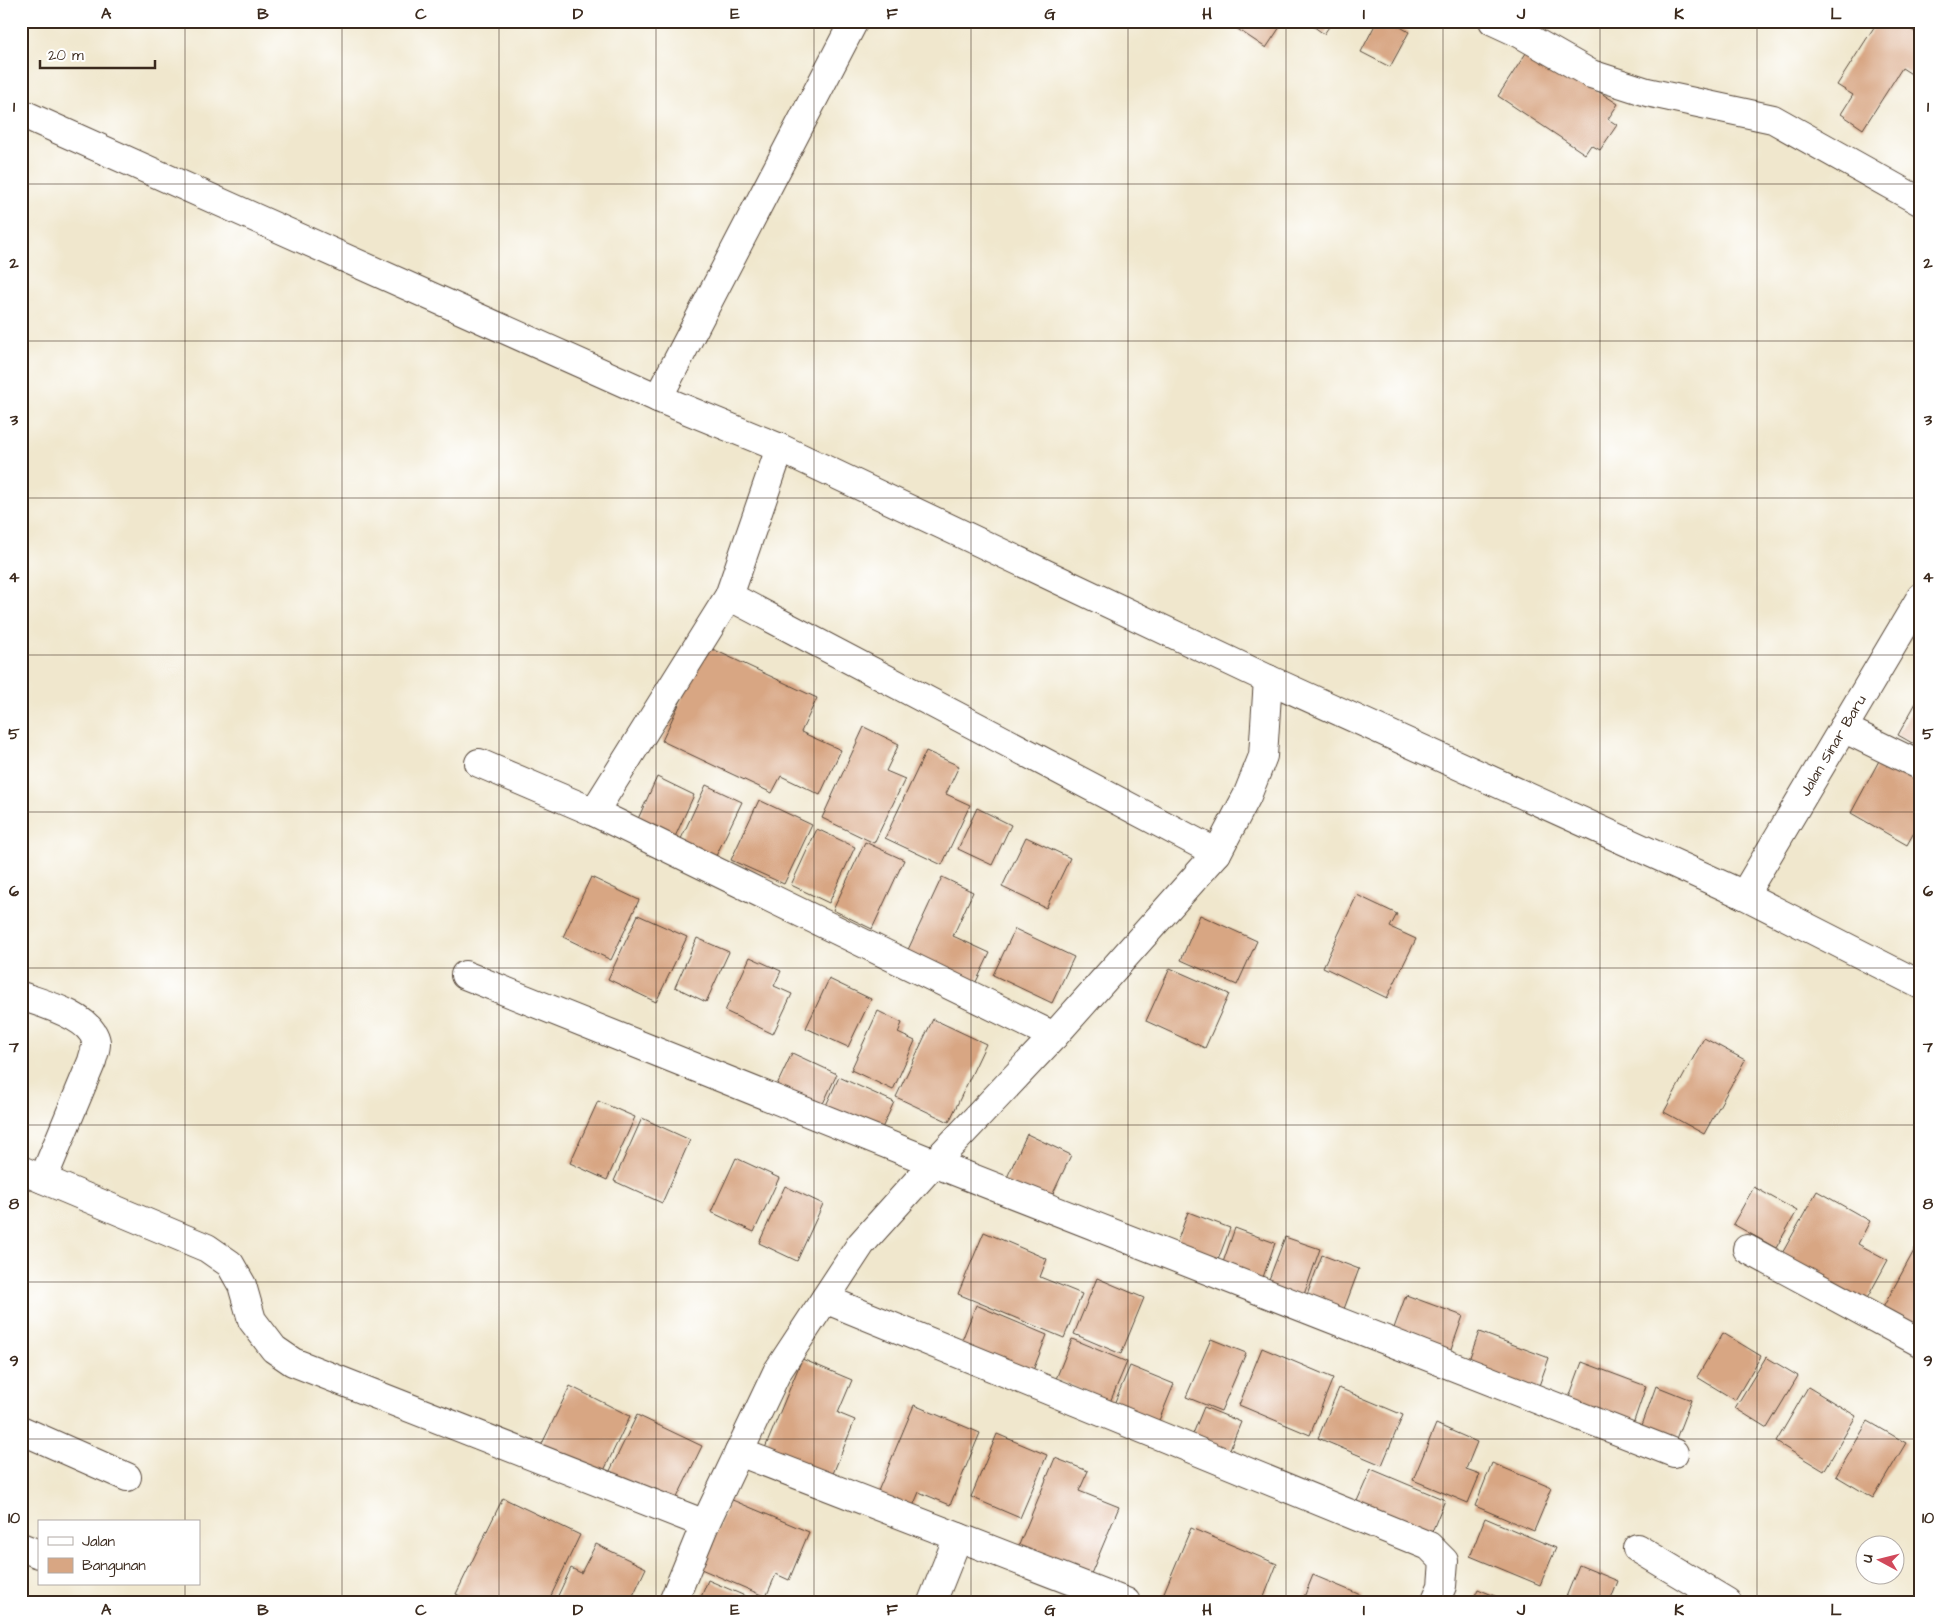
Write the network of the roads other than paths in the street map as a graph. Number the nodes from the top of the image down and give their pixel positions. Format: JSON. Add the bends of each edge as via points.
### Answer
{"nodes":[{"id":1,"x":854,"y":21,"type":"edge"},
{"id":2,"x":1493,"y":21,"type":"edge"},
{"id":3,"x":21,"y":113,"type":"edge"},
{"id":4,"x":1921,"y":202,"type":"edge"},
{"id":5,"x":658,"y":398,"type":"junction"},
{"id":6,"x":780,"y":448,"type":"junction"},
{"id":7,"x":729,"y":596,"type":"junction"},
{"id":8,"x":1921,"y":596,"type":"edge"},
{"id":9,"x":1268,"y":679,"type":"junction"},
{"id":10,"x":1843,"y":728,"type":"junction"},
{"id":11,"x":479,"y":763,"type":"dead end"},
{"id":12,"x":1921,"y":766,"type":"edge"},
{"id":13,"x":594,"y":812,"type":"junction"},
{"id":14,"x":1217,"y":853,"type":"junction"},
{"id":15,"x":1744,"y":895,"type":"junction"},
{"id":16,"x":465,"y":975,"type":"dead end"},
{"id":17,"x":1921,"y":985,"type":"edge"},
{"id":18,"x":21,"y":996,"type":"edge"},
{"id":19,"x":1054,"y":1036,"type":"junction"},
{"id":20,"x":934,"y":1162,"type":"junction"},
{"id":21,"x":32,"y":1175,"type":"edge"},
{"id":22,"x":1747,"y":1249,"type":"dead end"},
{"id":23,"x":825,"y":1299,"type":"junction"},
{"id":24,"x":1921,"y":1343,"type":"edge"},
{"id":25,"x":21,"y":1430,"type":"edge"},
{"id":26,"x":739,"y":1452,"type":"junction"},
{"id":27,"x":1674,"y":1453,"type":"dead end"},
{"id":28,"x":127,"y":1477,"type":"dead end"},
{"id":29,"x":705,"y":1524,"type":"junction"},
{"id":30,"x":958,"y":1537,"type":"junction"},
{"id":31,"x":21,"y":1547,"type":"edge"},
{"id":32,"x":1636,"y":1548,"type":"dead end"},
{"id":33,"x":38,"y":1554,"type":"edge"},
{"id":34,"x":673,"y":1602,"type":"edge"},
{"id":35,"x":932,"y":1602,"type":"edge"},
{"id":36,"x":1126,"y":1602,"type":"edge"},
{"id":37,"x":1435,"y":1602,"type":"edge"},
{"id":38,"x":1727,"y":1602,"type":"edge"}],
"edges":[{"from":1,"to":5,"type":"street"},
{"from":2,"to":4,"type":"street","via":[[1591,74],[1647,92],[1773,119]]},
{"from":3,"to":5,"type":"street"},
{"from":5,"to":6,"type":"street"},
{"from":6,"to":7,"type":"street"},
{"from":6,"to":9,"type":"street"},
{"from":7,"to":13,"type":"street"},
{"from":7,"to":14,"type":"street"},
{"from":8,"to":10,"type":"street","name":"Jalan Sinar Baru"},
{"from":9,"to":14,"type":"street","via":[[1263,756],[1248,796]]},
{"from":9,"to":15,"type":"street"},
{"from":10,"to":12,"type":"street"},
{"from":10,"to":15,"type":"street","name":"Jalan Sinar Baru"},
{"from":11,"to":13,"type":"street"},
{"from":13,"to":19,"type":"street"},
{"from":14,"to":19,"type":"street"},
{"from":15,"to":17,"type":"street"},
{"from":16,"to":20,"type":"street"},
{"from":18,"to":21,"type":"street","via":[[71,1013],[90,1030],[96,1042],[92,1061]]},
{"from":19,"to":20,"type":"street"},
{"from":20,"to":23,"type":"street","via":[[861,1244]]},
{"from":20,"to":27,"type":"street"},
{"from":21,"to":29,"type":"street","via":[[207,1248],[230,1264],[242,1285],[252,1320],[274,1349],[293,1362]]},
{"from":22,"to":24,"type":"street"},
{"from":23,"to":26,"type":"street","via":[[777,1372]]},
{"from":23,"to":37,"type":"street","via":[[1429,1546],[1444,1561],[1442,1586]]},
{"from":25,"to":28,"type":"street"},
{"from":26,"to":29,"type":"street"},
{"from":26,"to":30,"type":"street"},
{"from":29,"to":34,"type":"street"},
{"from":30,"to":35,"type":"street"},
{"from":30,"to":36,"type":"street"},
{"from":31,"to":33,"type":"street"},
{"from":32,"to":38,"type":"street"}]}
